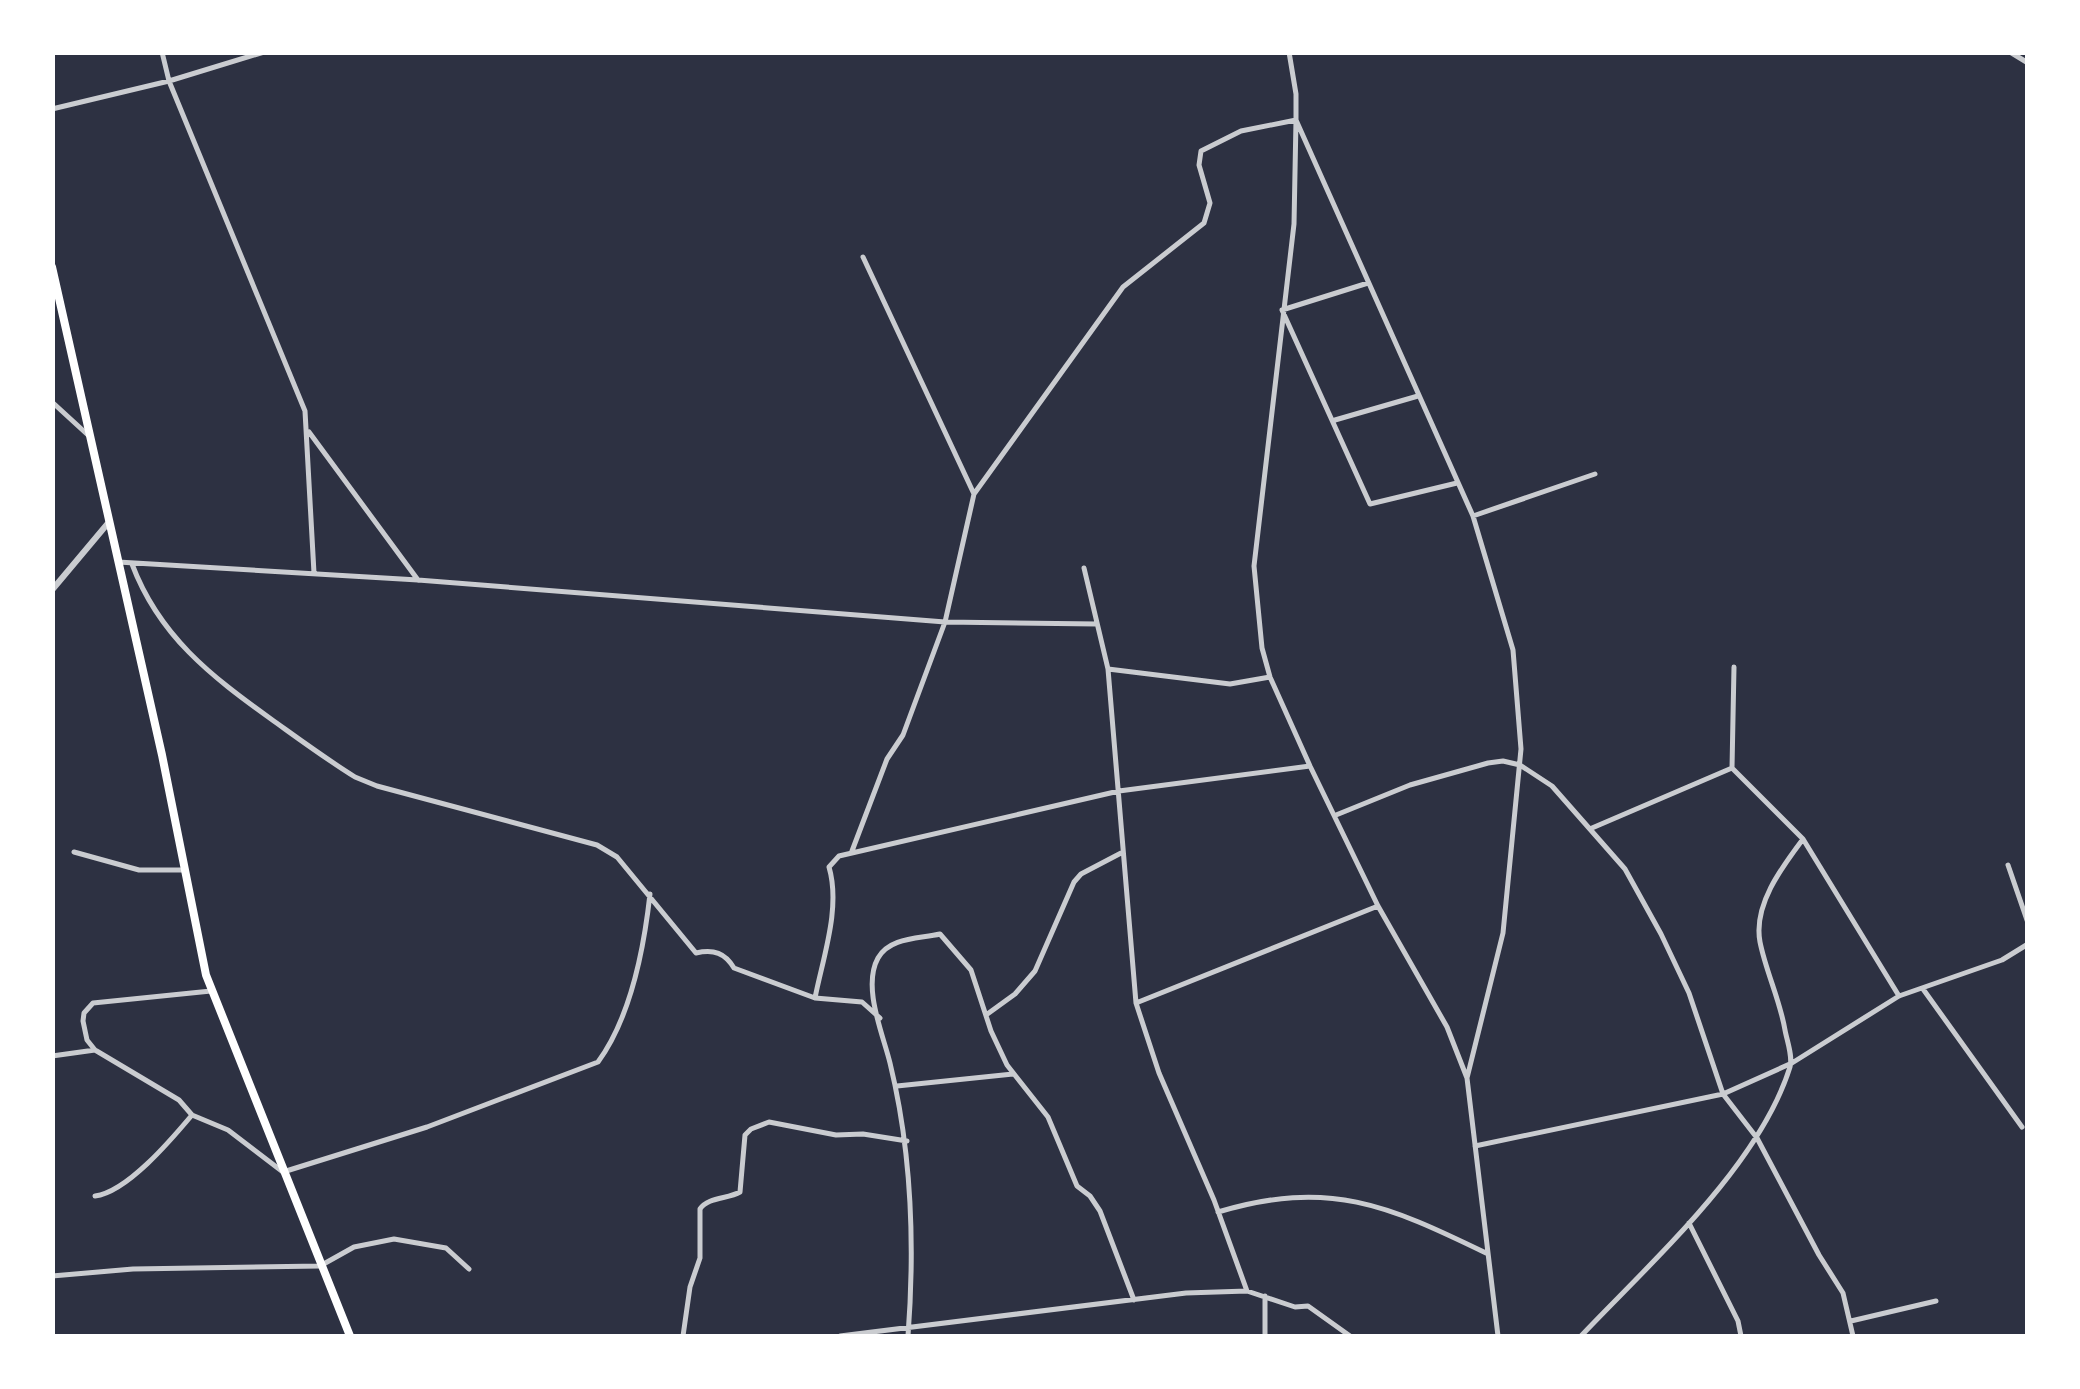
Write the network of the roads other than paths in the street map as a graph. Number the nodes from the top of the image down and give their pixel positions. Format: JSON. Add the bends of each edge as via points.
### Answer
{"nodes":[{"id":1,"x":162,"y":52,"type":"edge"},
{"id":2,"x":264,"y":52,"type":"edge"},
{"id":3,"x":1290,"y":52,"type":"edge"},
{"id":4,"x":2010,"y":52,"type":"edge"},
{"id":5,"x":244,"y":56,"type":"edge"},
{"id":6,"x":2028,"y":63,"type":"edge"},
{"id":7,"x":168,"y":81,"type":"junction"},
{"id":8,"x":52,"y":109,"type":"edge"},
{"id":9,"x":1296,"y":120,"type":"junction"},
{"id":10,"x":863,"y":257,"type":"dead end"},
{"id":11,"x":52,"y":267,"type":"edge"},
{"id":12,"x":1368,"y":283,"type":"junction"},
{"id":13,"x":1282,"y":310,"type":"junction"},
{"id":14,"x":1418,"y":396,"type":"junction"},
{"id":15,"x":52,"y":402,"type":"edge"},
{"id":16,"x":1334,"y":421,"type":"junction"},
{"id":17,"x":307,"y":429,"type":"junction"},
{"id":18,"x":90,"y":437,"type":"junction"},
{"id":19,"x":1595,"y":474,"type":"dead end"},
{"id":20,"x":1457,"y":483,"type":"junction"},
{"id":21,"x":974,"y":494,"type":"junction"},
{"id":22,"x":1473,"y":516,"type":"junction"},
{"id":23,"x":110,"y":522,"type":"junction"},
{"id":24,"x":118,"y":562,"type":"junction"},
{"id":25,"x":131,"y":563,"type":"junction"},
{"id":26,"x":1084,"y":568,"type":"dead end"},
{"id":27,"x":314,"y":573,"type":"junction"},
{"id":28,"x":418,"y":580,"type":"junction"},
{"id":29,"x":52,"y":590,"type":"edge"},
{"id":30,"x":945,"y":622,"type":"junction"},
{"id":31,"x":1097,"y":624,"type":"junction"},
{"id":32,"x":1734,"y":667,"type":"dead end"},
{"id":33,"x":1108,"y":670,"type":"junction"},
{"id":34,"x":1270,"y":677,"type":"junction"},
{"id":35,"x":1520,"y":765,"type":"junction"},
{"id":36,"x":1310,"y":766,"type":"junction"},
{"id":37,"x":1732,"y":768,"type":"junction"},
{"id":38,"x":1119,"y":791,"type":"junction"},
{"id":39,"x":1336,"y":815,"type":"junction"},
{"id":40,"x":1591,"y":828,"type":"junction"},
{"id":41,"x":1803,"y":839,"type":"junction"},
{"id":42,"x":852,"y":851,"type":"junction"},
{"id":43,"x":74,"y":852,"type":"dead end"},
{"id":44,"x":1123,"y":852,"type":"junction"},
{"id":45,"x":2008,"y":865,"type":"dead end"},
{"id":46,"x":184,"y":870,"type":"junction"},
{"id":47,"x":650,"y":894,"type":"junction"},
{"id":48,"x":1378,"y":906,"type":"junction"},
{"id":49,"x":2028,"y":924,"type":"edge"},
{"id":50,"x":2028,"y":944,"type":"edge"},
{"id":51,"x":1922,"y":988,"type":"junction"},
{"id":52,"x":211,"y":991,"type":"junction"},
{"id":53,"x":1899,"y":996,"type":"junction"},
{"id":54,"x":815,"y":998,"type":"junction"},
{"id":55,"x":1136,"y":1003,"type":"junction"},
{"id":56,"x":986,"y":1015,"type":"junction"},
{"id":57,"x":880,"y":1018,"type":"junction"},
{"id":58,"x":95,"y":1050,"type":"junction"},
{"id":59,"x":52,"y":1056,"type":"edge"},
{"id":60,"x":1792,"y":1063,"type":"junction"},
{"id":61,"x":1013,"y":1074,"type":"junction"},
{"id":62,"x":1467,"y":1078,"type":"junction"},
{"id":63,"x":896,"y":1086,"type":"junction"},
{"id":64,"x":1723,"y":1094,"type":"junction"},
{"id":65,"x":192,"y":1115,"type":"junction"},
{"id":66,"x":2022,"y":1127,"type":"dead end"},
{"id":67,"x":1758,"y":1138,"type":"junction"},
{"id":68,"x":907,"y":1141,"type":"junction"},
{"id":69,"x":1476,"y":1146,"type":"junction"},
{"id":70,"x":283,"y":1172,"type":"junction"},
{"id":71,"x":95,"y":1196,"type":"dead end"},
{"id":72,"x":1218,"y":1212,"type":"junction"},
{"id":73,"x":1689,"y":1223,"type":"junction"},
{"id":74,"x":1486,"y":1253,"type":"junction"},
{"id":75,"x":320,"y":1266,"type":"junction"},
{"id":76,"x":469,"y":1269,"type":"dead end"},
{"id":77,"x":52,"y":1276,"type":"edge"},
{"id":78,"x":1247,"y":1291,"type":"junction"},
{"id":79,"x":1265,"y":1296,"type":"junction"},
{"id":80,"x":1134,"y":1300,"type":"junction"},
{"id":81,"x":1936,"y":1301,"type":"dead end"},
{"id":82,"x":1851,"y":1321,"type":"junction"},
{"id":83,"x":908,"y":1326,"type":"junction"},
{"id":84,"x":350,"y":1336,"type":"edge"},
{"id":85,"x":683,"y":1336,"type":"edge"},
{"id":86,"x":840,"y":1336,"type":"edge"},
{"id":87,"x":908,"y":1336,"type":"edge"},
{"id":88,"x":1265,"y":1336,"type":"edge"},
{"id":89,"x":1350,"y":1336,"type":"edge"},
{"id":90,"x":1498,"y":1336,"type":"edge"},
{"id":91,"x":1581,"y":1336,"type":"edge"},
{"id":92,"x":1741,"y":1336,"type":"edge"},
{"id":93,"x":1854,"y":1336,"type":"edge"}],
"edges":[{"from":1,"to":7,"type":"street"},
{"from":2,"to":5,"type":"street"},
{"from":3,"to":9,"type":"street"},
{"from":4,"to":6,"type":"street"},
{"from":5,"to":7,"type":"street"},
{"from":7,"to":8,"type":"street"},
{"from":7,"to":17,"type":"street"},
{"from":9,"to":12,"type":"street"},
{"from":9,"to":13,"type":"street","via":[[1294,224]]},
{"from":9,"to":21,"type":"street","via":[[1241,131],[1201,151],[1198,165],[1210,203],[1204,223],[1123,287]]},
{"from":10,"to":21,"type":"street"},
{"from":11,"to":18,"type":"main road"},
{"from":12,"to":13,"type":"street"},
{"from":12,"to":14,"type":"street"},
{"from":13,"to":16,"type":"street"},
{"from":13,"to":34,"type":"street","via":[[1254,566]]},
{"from":14,"to":16,"type":"street"},
{"from":14,"to":20,"type":"street"},
{"from":15,"to":18,"type":"street"},
{"from":16,"to":20,"type":"street","via":[[1370,504]]},
{"from":17,"to":27,"type":"street"},
{"from":17,"to":28,"type":"street"},
{"from":18,"to":23,"type":"main road"},
{"from":19,"to":22,"type":"street"},
{"from":20,"to":22,"type":"street"},
{"from":21,"to":30,"type":"street"},
{"from":22,"to":35,"type":"street","via":[[1513,650]]},
{"from":23,"to":24,"type":"main road"},
{"from":23,"to":29,"type":"street"},
{"from":24,"to":25,"type":"street"},
{"from":24,"to":46,"type":"main road"},
{"from":25,"to":27,"type":"street"},
{"from":25,"to":47,"type":"street","via":[[148,598],[200,666],[333,764],[365,782],[597,844]]},
{"from":26,"to":31,"type":"street"},
{"from":27,"to":28,"type":"street"},
{"from":28,"to":30,"type":"street"},
{"from":30,"to":31,"type":"street"},
{"from":30,"to":42,"type":"street"},
{"from":31,"to":33,"type":"street"},
{"from":32,"to":37,"type":"street"},
{"from":33,"to":34,"type":"street","via":[[1230,684]]},
{"from":33,"to":38,"type":"street"},
{"from":34,"to":36,"type":"street"},
{"from":35,"to":39,"type":"street","via":[[1467,768]]},
{"from":35,"to":40,"type":"street","via":[[1552,786]]},
{"from":35,"to":62,"type":"street","via":[[1504,934]]},
{"from":36,"to":38,"type":"street"},
{"from":36,"to":39,"type":"street"},
{"from":37,"to":40,"type":"street"},
{"from":37,"to":41,"type":"street"},
{"from":38,"to":42,"type":"street"},
{"from":38,"to":44,"type":"street"},
{"from":39,"to":48,"type":"street"},
{"from":40,"to":64,"type":"street","via":[[1625,870],[1673,956]]},
{"from":41,"to":53,"type":"street"},
{"from":41,"to":60,"type":"street","via":[[1760,922]]},
{"from":42,"to":54,"type":"street","via":[[829,867],[832,915]]},
{"from":43,"to":46,"type":"street","via":[[140,870]]},
{"from":44,"to":55,"type":"street"},
{"from":44,"to":56,"type":"street","via":[[1074,882],[1035,972]]},
{"from":45,"to":49,"type":"street"},
{"from":46,"to":52,"type":"main road"},
{"from":47,"to":54,"type":"street","via":[[696,953],[710,950],[734,968]]},
{"from":47,"to":70,"type":"street","via":[[632,989],[598,1062]]},
{"from":48,"to":55,"type":"street"},
{"from":48,"to":62,"type":"street","via":[[1447,1027]]},
{"from":50,"to":51,"type":"street"},
{"from":51,"to":53,"type":"street"},
{"from":51,"to":66,"type":"street"},
{"from":52,"to":58,"type":"street","via":[[93,1002],[82,1022]]},
{"from":52,"to":70,"type":"main road"},
{"from":53,"to":60,"type":"street"},
{"from":54,"to":57,"type":"street","via":[[862,1002]]},
{"from":55,"to":72,"type":"street"},
{"from":56,"to":57,"type":"street","via":[[971,970],[940,934],[896,943],[877,960]]},
{"from":56,"to":61,"type":"street"},
{"from":57,"to":63,"type":"street"},
{"from":58,"to":59,"type":"street"},
{"from":58,"to":65,"type":"street","via":[[179,1100]]},
{"from":60,"to":64,"type":"street"},
{"from":60,"to":67,"type":"street"},
{"from":61,"to":63,"type":"street"},
{"from":61,"to":80,"type":"street","via":[[1048,1117],[1077,1186],[1100,1211]]},
{"from":62,"to":69,"type":"street"},
{"from":63,"to":68,"type":"street"},
{"from":64,"to":67,"type":"street"},
{"from":64,"to":69,"type":"street"},
{"from":65,"to":70,"type":"street","via":[[228,1130]]},
{"from":65,"to":71,"type":"street","via":[[127,1183]]},
{"from":67,"to":73,"type":"street"},
{"from":67,"to":82,"type":"street","via":[[1844,1293]]},
{"from":68,"to":83,"type":"street"},
{"from":68,"to":85,"type":"street","via":[[769,1122],[751,1128],[740,1192],[700,1209],[700,1258]]},
{"from":69,"to":74,"type":"street"},
{"from":70,"to":75,"type":"main road"},
{"from":72,"to":74,"type":"street","via":[[1271,1199],[1347,1198],[1415,1219]]},
{"from":72,"to":78,"type":"street"},
{"from":73,"to":91,"type":"street"},
{"from":73,"to":92,"type":"street"},
{"from":74,"to":90,"type":"street"},
{"from":75,"to":76,"type":"street","via":[[354,1246],[394,1239],[446,1248]]},
{"from":75,"to":77,"type":"street"},
{"from":75,"to":84,"type":"main road"},
{"from":78,"to":79,"type":"street"},
{"from":78,"to":80,"type":"street"},
{"from":79,"to":88,"type":"street"},
{"from":79,"to":89,"type":"street","via":[[1308,1306]]},
{"from":80,"to":83,"type":"street"},
{"from":81,"to":82,"type":"street"},
{"from":82,"to":93,"type":"street"},
{"from":83,"to":86,"type":"street"},
{"from":83,"to":87,"type":"street"}]}
